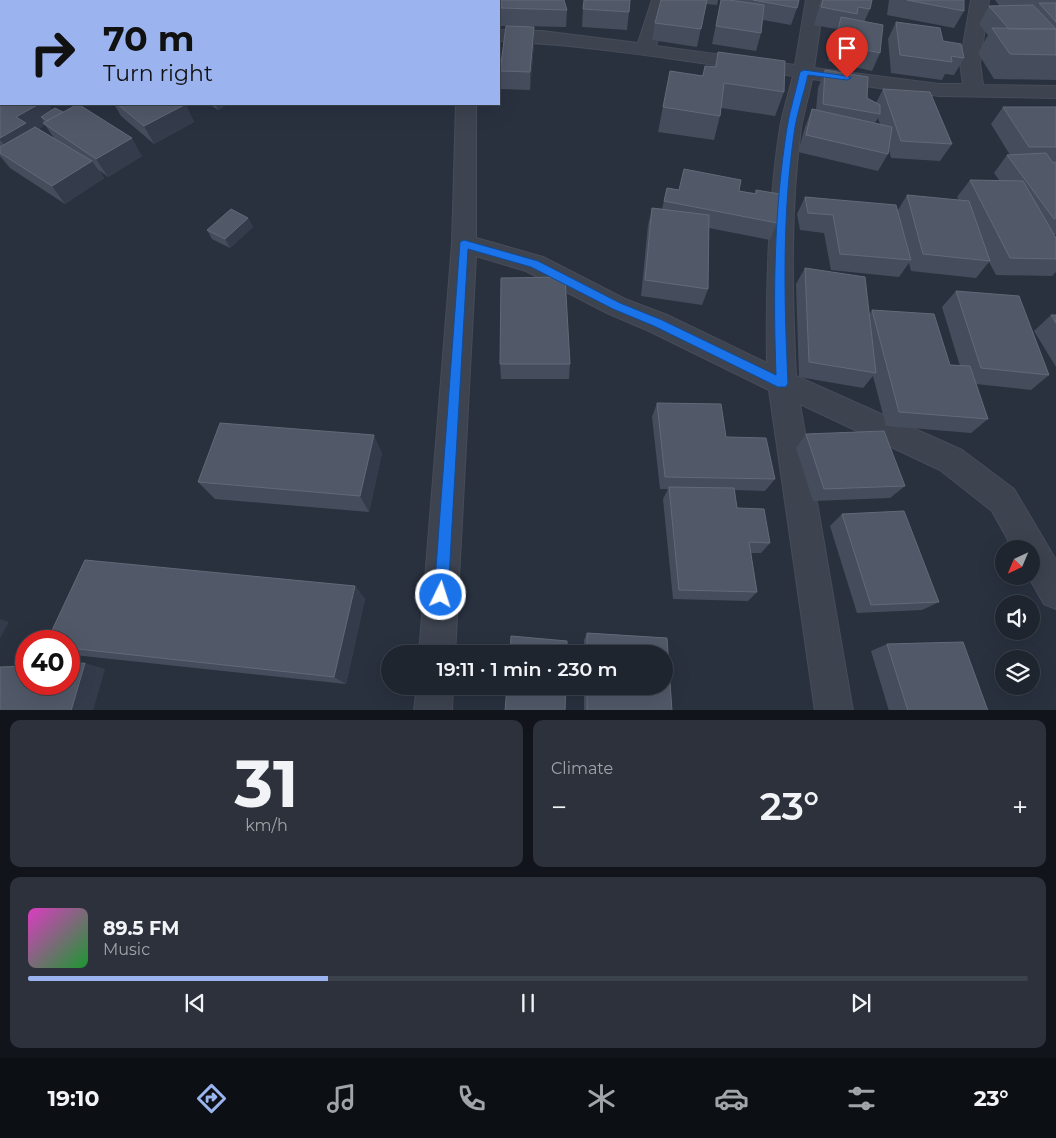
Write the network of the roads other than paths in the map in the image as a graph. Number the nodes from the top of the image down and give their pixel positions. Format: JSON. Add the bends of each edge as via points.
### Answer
{"nodes":[{"id":1,"x":661,"y":0,"type":"edge"},
{"id":2,"x":814,"y":0,"type":"edge"},
{"id":3,"x":980,"y":0,"type":"edge"},
{"id":4,"x":500,"y":36,"type":"edge"},
{"id":5,"x":645,"y":51,"type":"junction"},
{"id":6,"x":804,"y":72,"type":"junction"},
{"id":7,"x":974,"y":92,"type":"junction"},
{"id":8,"x":1056,"y":92,"type":"edge"},
{"id":9,"x":466,"y":105,"type":"edge"},
{"id":10,"x":464,"y":244,"type":"junction"},
{"id":11,"x":782,"y":383,"type":"junction"},
{"id":12,"x":1056,"y":592,"type":"edge"},
{"id":13,"x":438,"y":645,"type":"edge"},
{"id":14,"x":435,"y":695,"type":"edge"},
{"id":15,"x":434,"y":710,"type":"edge"},
{"id":16,"x":834,"y":710,"type":"edge"}],
"edges":[{"from":1,"to":5,"type":"street"},
{"from":2,"to":6,"type":"street"},
{"from":3,"to":7,"type":"street","via":[[970,63]]},
{"from":4,"to":5,"type":"street","via":[[542,37]]},
{"from":5,"to":6,"type":"street"},
{"from":6,"to":7,"type":"street"},
{"from":6,"to":11,"type":"street","via":[[791,126],[782,199],[779,300]]},
{"from":7,"to":8,"type":"street"},
{"from":9,"to":10,"type":"street"},
{"from":10,"to":11,"type":"street","via":[[534,264]]},
{"from":10,"to":13,"type":"street"},
{"from":11,"to":12,"type":"street","via":[[958,465],[1003,500]]},
{"from":11,"to":16,"type":"street"},
{"from":14,"to":15,"type":"street"}]}
